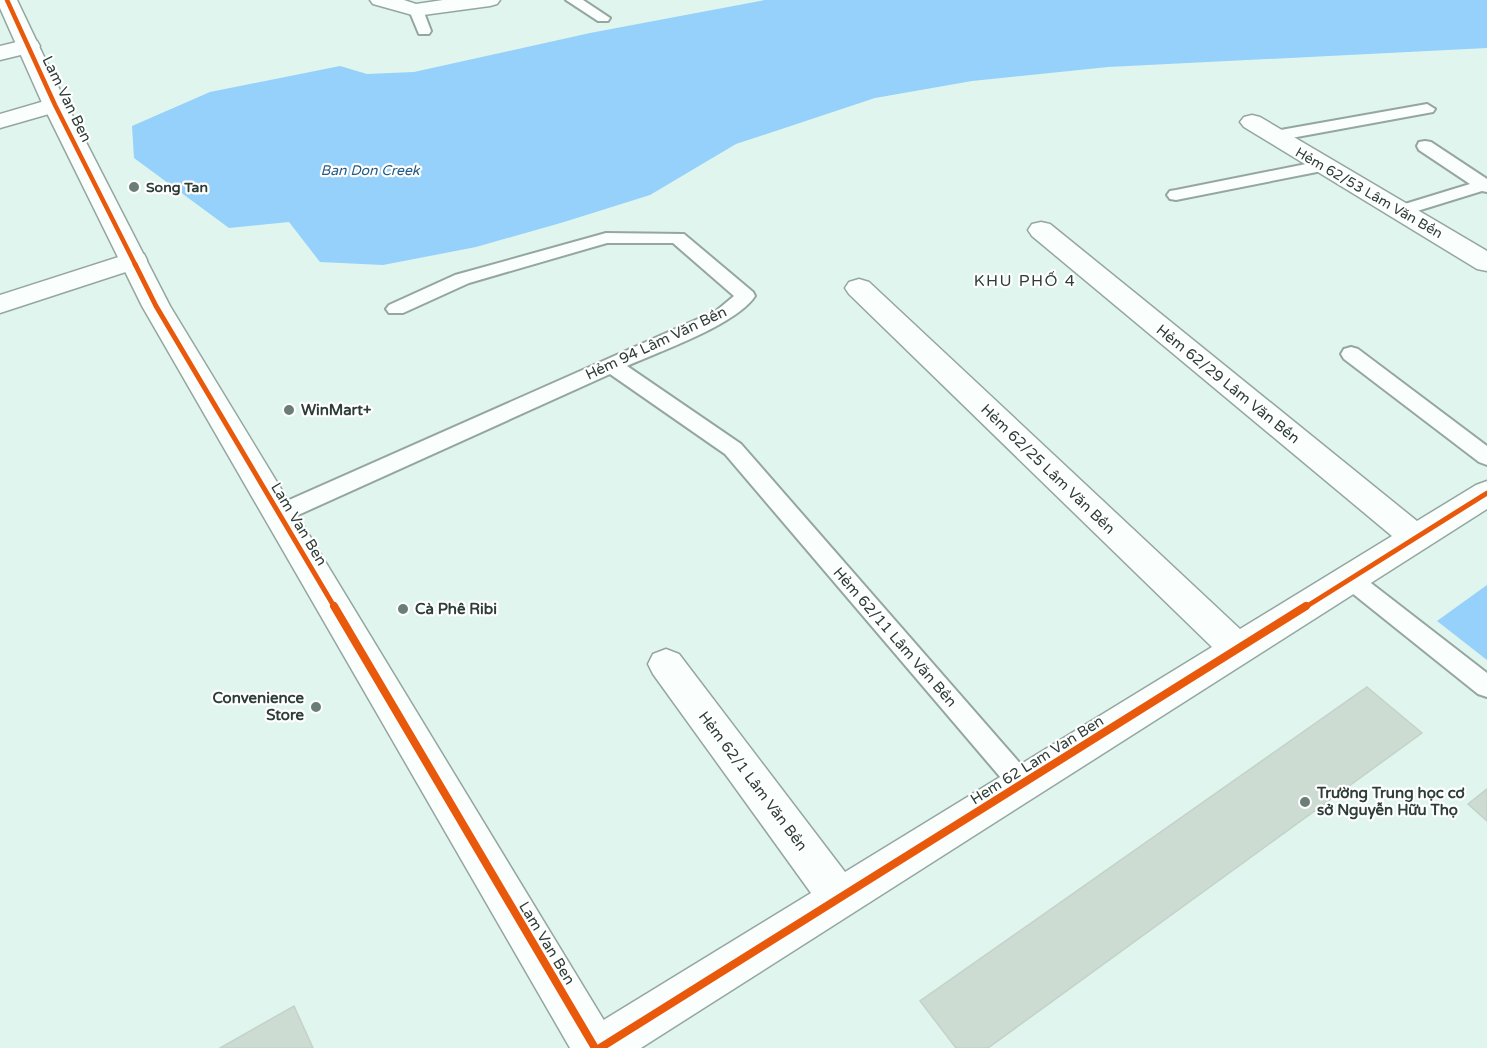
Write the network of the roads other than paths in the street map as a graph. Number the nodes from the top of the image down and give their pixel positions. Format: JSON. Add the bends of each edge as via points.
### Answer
{"nodes":[{"id":1,"x":6,"y":0,"type":"edge"},
{"id":2,"x":381,"y":0,"type":"edge"},
{"id":3,"x":490,"y":0,"type":"edge"},
{"id":4,"x":573,"y":0,"type":"edge"},
{"id":5,"x":416,"y":10,"type":"junction"},
{"id":6,"x":603,"y":18,"type":"dead end"},
{"id":7,"x":424,"y":31,"type":"dead end"},
{"id":8,"x":14,"y":49,"type":"edge"},
{"id":9,"x":55,"y":105,"type":"junction"},
{"id":10,"x":1426,"y":109,"type":"dead end"},
{"id":11,"x":0,"y":121,"type":"edge"},
{"id":12,"x":1252,"y":122,"type":"dead end"},
{"id":13,"x":1275,"y":136,"type":"junction"},
{"id":14,"x":1425,"y":146,"type":"dead end"},
{"id":15,"x":1321,"y":166,"type":"junction"},
{"id":16,"x":1486,"y":186,"type":"edge"},
{"id":17,"x":1176,"y":195,"type":"dead end"},
{"id":18,"x":1401,"y":211,"type":"junction"},
{"id":19,"x":1041,"y":230,"type":"dead end"},
{"id":20,"x":134,"y":260,"type":"junction"},
{"id":21,"x":1487,"y":263,"type":"edge"},
{"id":22,"x":858,"y":288,"type":"dead end"},
{"id":23,"x":0,"y":304,"type":"edge"},
{"id":24,"x":396,"y":309,"type":"dead end"},
{"id":25,"x":1351,"y":354,"type":"dead end"},
{"id":26,"x":611,"y":365,"type":"junction"},
{"id":27,"x":1487,"y":457,"type":"edge"},
{"id":28,"x":1487,"y":493,"type":"edge"},
{"id":29,"x":279,"y":514,"type":"junction"},
{"id":30,"x":1416,"y":538,"type":"junction"},
{"id":31,"x":1350,"y":579,"type":"junction"},
{"id":32,"x":1237,"y":649,"type":"junction"},
{"id":33,"x":666,"y":664,"type":"dead end"},
{"id":34,"x":1487,"y":687,"type":"edge"},
{"id":35,"x":1022,"y":784,"type":"junction"},
{"id":36,"x":840,"y":898,"type":"junction"},
{"id":37,"x":597,"y":1048,"type":"edge"}],
"edges":[{"from":1,"to":8,"type":"street","name":"Lam Van Ben"},
{"from":2,"to":5,"type":"street"},
{"from":3,"to":5,"type":"street"},
{"from":4,"to":6,"type":"lane"},
{"from":5,"to":7,"type":"lane"},
{"from":8,"to":9,"type":"street","name":"Lam Van Ben"},
{"from":9,"to":11,"type":"street"},
{"from":9,"to":20,"type":"street","name":"Lam Van Ben"},
{"from":10,"to":13,"type":"lane"},
{"from":12,"to":13,"type":"street","name":"Hẻm 62/53 Lâm Văn Bền"},
{"from":13,"to":15,"type":"street","name":"Hẻm 62/53 Lâm Văn Bền"},
{"from":14,"to":16,"type":"lane"},
{"from":15,"to":17,"type":"lane"},
{"from":15,"to":18,"type":"street","name":"Hẻm 62/53 Lâm Văn Bền"},
{"from":16,"to":18,"type":"lane"},
{"from":18,"to":21,"type":"street","name":"Hẻm 62/53 Lâm Văn Bền"},
{"from":19,"to":30,"type":"street","name":"Hẻm 62/29 Lâm Văn Bền"},
{"from":20,"to":23,"type":"street"},
{"from":20,"to":29,"type":"street","name":"Lam Van Ben","via":[[156,306]]},
{"from":22,"to":32,"type":"street","name":"Hẻm 62/25 Lâm Văn Bền"},
{"from":24,"to":26,"type":"lane","name":"Hẻm 94 Lâm Văn Bền","via":[[462,279],[606,238],[678,238],[747,296],[723,315]]},
{"from":25,"to":27,"type":"lane"},
{"from":26,"to":29,"type":"lane","name":"Hẻm 94 Lâm Văn Bền"},
{"from":26,"to":35,"type":"lane","name":"Hẻm 62/11 Lâm Văn Bền","via":[[733,449]]},
{"from":28,"to":30,"type":"street","name":"Hem 62 Lam Van Ben"},
{"from":29,"to":37,"type":"street","name":"Lam Van Ben"},
{"from":30,"to":31,"type":"street","name":"Hem 62 Lam Van Ben"},
{"from":31,"to":32,"type":"street","name":"Hem 62 Lam Van Ben"},
{"from":31,"to":34,"type":"lane"},
{"from":32,"to":35,"type":"street","name":"Hem 62 Lam Van Ben"},
{"from":33,"to":36,"type":"street","name":"Hẻm 62/1 Lâm Văn Bền"},
{"from":35,"to":36,"type":"street","name":"Hem 62 Lam Van Ben"},
{"from":36,"to":37,"type":"street","name":"Hem 62 Lam Van Ben"}]}
